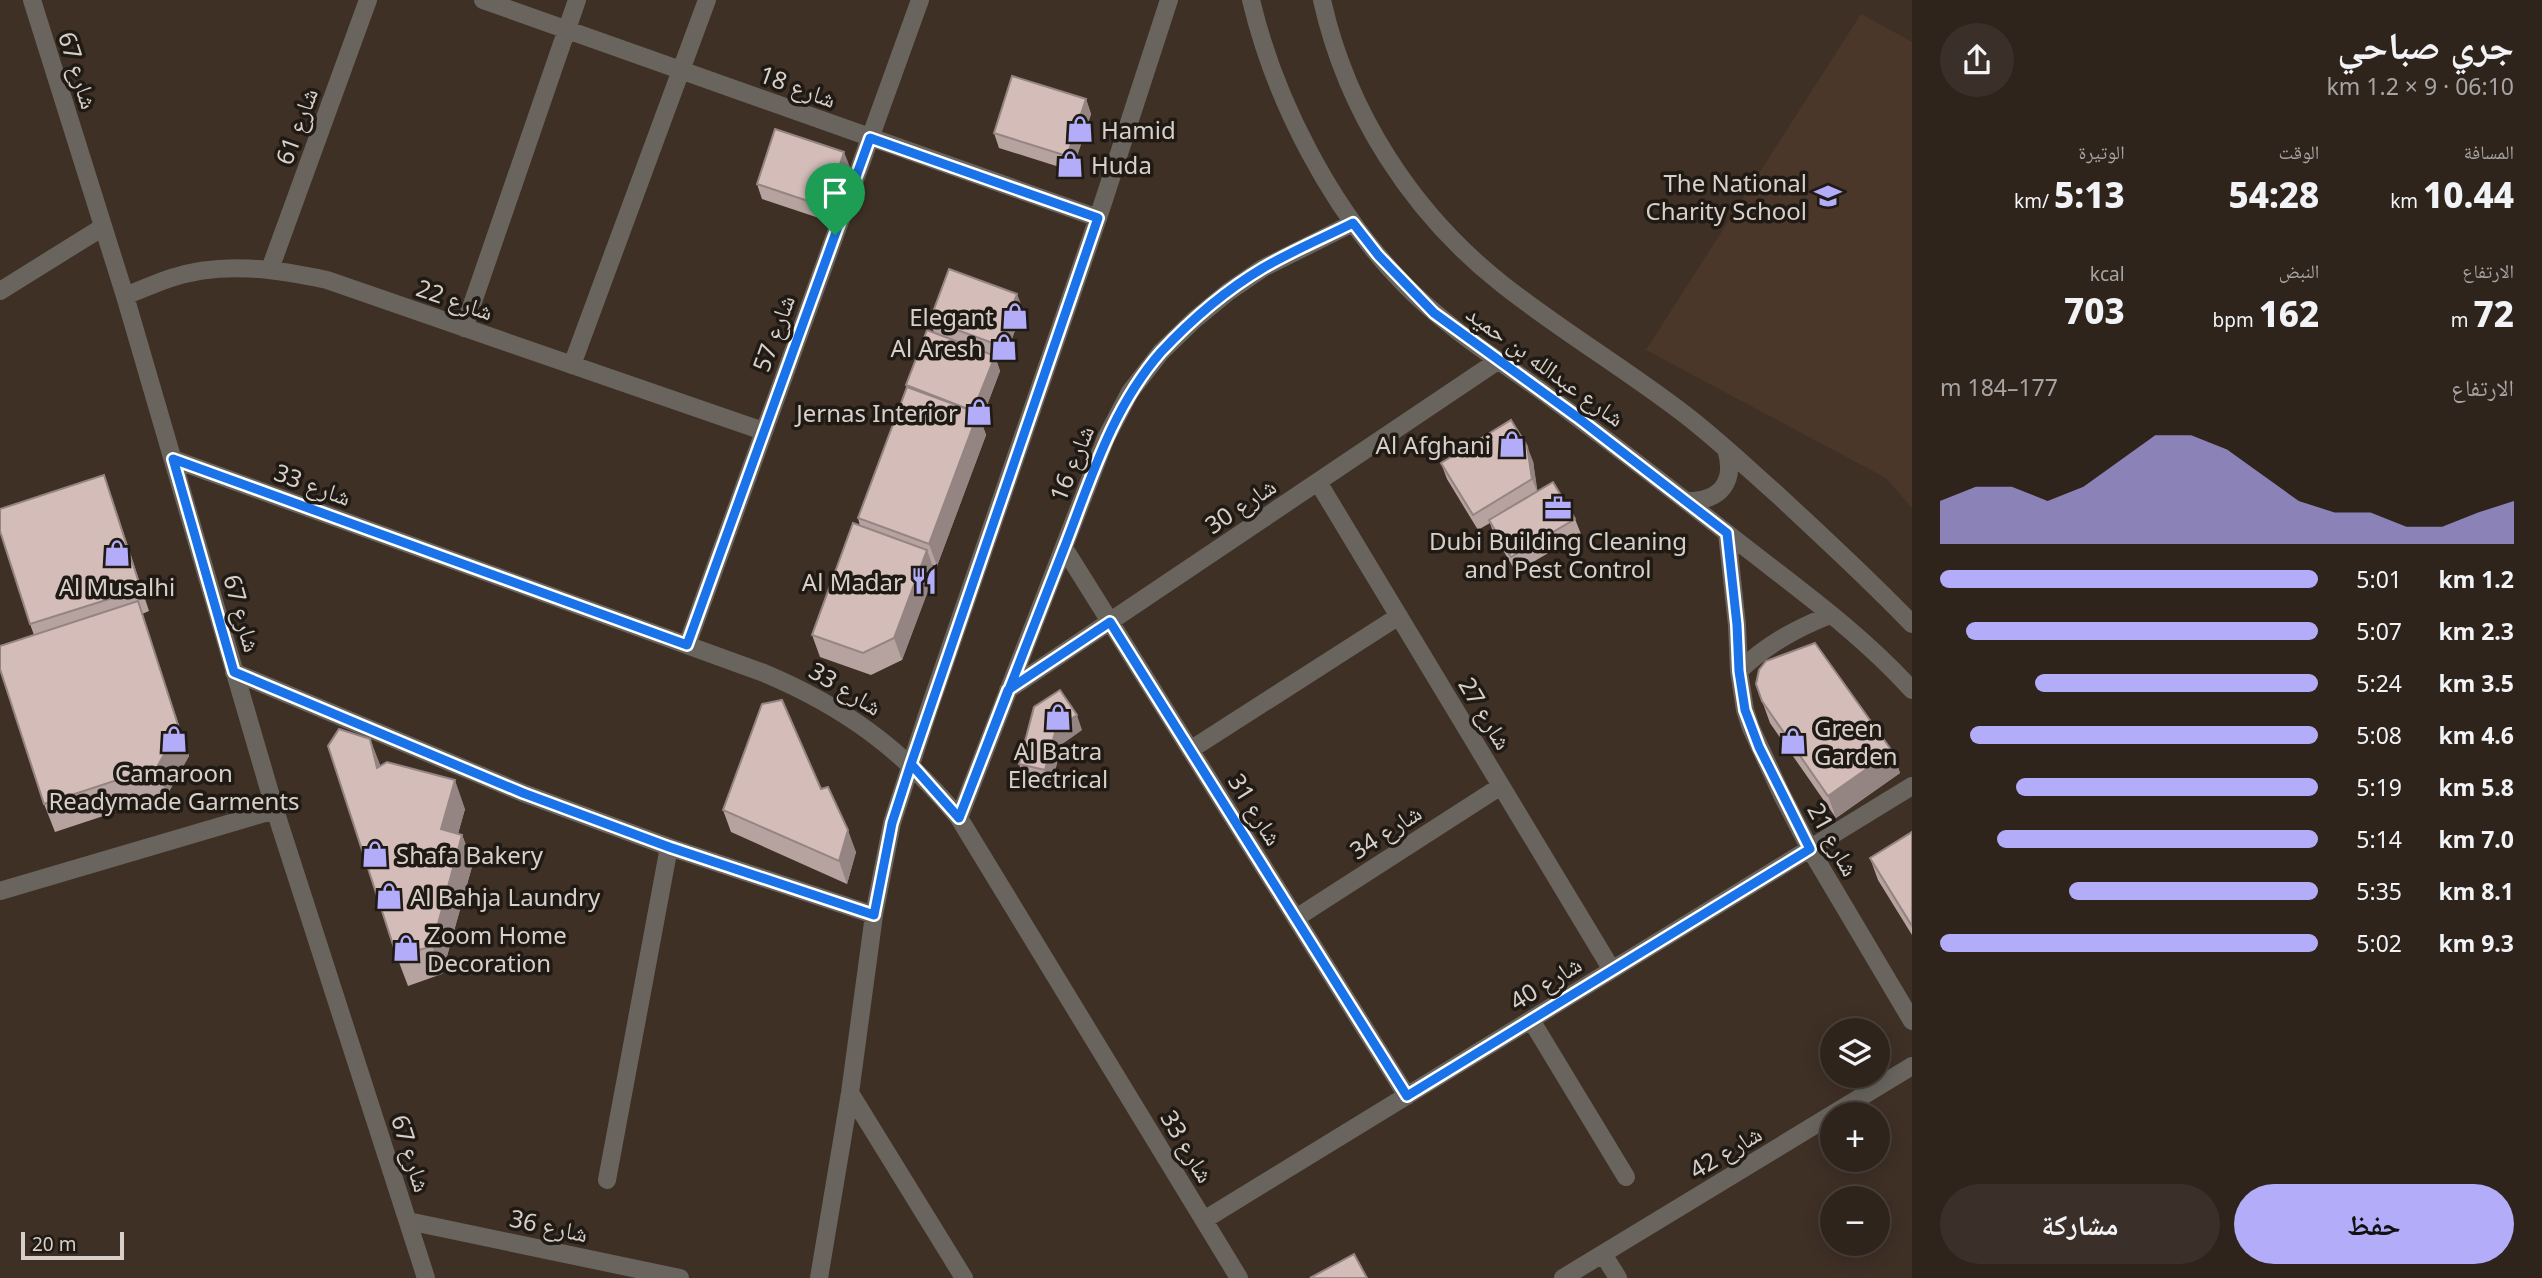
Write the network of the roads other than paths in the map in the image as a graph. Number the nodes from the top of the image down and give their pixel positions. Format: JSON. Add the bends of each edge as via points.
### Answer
{"nodes":[{"id":1,"x":32,"y":0,"type":"edge"},
{"id":2,"x":368,"y":0,"type":"edge"},
{"id":3,"x":483,"y":0,"type":"edge"},
{"id":4,"x":578,"y":0,"type":"edge"},
{"id":5,"x":707,"y":0,"type":"edge"},
{"id":6,"x":920,"y":0,"type":"edge"},
{"id":7,"x":1169,"y":0,"type":"edge"},
{"id":8,"x":1251,"y":0,"type":"edge"},
{"id":9,"x":1322,"y":0,"type":"edge"},
{"id":10,"x":567,"y":30,"type":"junction"},
{"id":11,"x":681,"y":70,"type":"junction"},
{"id":12,"x":870,"y":138,"type":"junction"},
{"id":13,"x":1098,"y":218,"type":"junction"},
{"id":14,"x":1353,"y":223,"type":"junction"},
{"id":15,"x":103,"y":227,"type":"junction"},
{"id":16,"x":270,"y":269,"type":"junction"},
{"id":17,"x":0,"y":291,"type":"edge"},
{"id":18,"x":125,"y":296,"type":"junction"},
{"id":19,"x":464,"y":328,"type":"junction"},
{"id":20,"x":1499,"y":360,"type":"junction"},
{"id":21,"x":572,"y":365,"type":"junction"},
{"id":22,"x":763,"y":431,"type":"junction"},
{"id":23,"x":1726,"y":449,"type":"junction"},
{"id":24,"x":173,"y":459,"type":"junction"},
{"id":25,"x":1318,"y":482,"type":"junction"},
{"id":26,"x":1686,"y":500,"type":"junction"},
{"id":27,"x":1727,"y":533,"type":"junction"},
{"id":28,"x":1063,"y":548,"type":"junction"},
{"id":29,"x":1830,"y":615,"type":"junction"},
{"id":30,"x":1399,"y":616,"type":"junction"},
{"id":31,"x":1110,"y":622,"type":"junction"},
{"id":32,"x":1912,"y":624,"type":"edge"},
{"id":33,"x":687,"y":645,"type":"junction"},
{"id":34,"x":1739,"y":671,"type":"junction"},
{"id":35,"x":234,"y":672,"type":"junction"},
{"id":36,"x":1008,"y":690,"type":"junction"},
{"id":37,"x":1912,"y":690,"type":"edge"},
{"id":38,"x":1190,"y":750,"type":"junction"},
{"id":39,"x":911,"y":764,"type":"junction"},
{"id":40,"x":1501,"y":786,"type":"junction"},
{"id":41,"x":1912,"y":786,"type":"edge"},
{"id":42,"x":275,"y":810,"type":"junction"},
{"id":43,"x":959,"y":818,"type":"junction"},
{"id":44,"x":669,"y":847,"type":"junction"},
{"id":45,"x":1810,"y":849,"type":"junction"},
{"id":46,"x":0,"y":891,"type":"edge"},
{"id":47,"x":874,"y":915,"type":"junction"},
{"id":48,"x":1296,"y":918,"type":"junction"},
{"id":49,"x":1612,"y":970,"type":"junction"},
{"id":50,"x":1911,"y":1015,"type":"edge"},
{"id":51,"x":1531,"y":1020,"type":"junction"},
{"id":52,"x":1912,"y":1066,"type":"edge"},
{"id":53,"x":850,"y":1093,"type":"junction"},
{"id":54,"x":1407,"y":1096,"type":"junction"},
{"id":55,"x":1626,"y":1177,"type":"dead end"},
{"id":56,"x":607,"y":1180,"type":"dead end"},
{"id":57,"x":1204,"y":1220,"type":"junction"},
{"id":58,"x":408,"y":1221,"type":"junction"},
{"id":59,"x":1603,"y":1254,"type":"junction"},
{"id":60,"x":426,"y":1278,"type":"edge"},
{"id":61,"x":680,"y":1278,"type":"edge"},
{"id":62,"x":820,"y":1278,"type":"edge"},
{"id":63,"x":964,"y":1278,"type":"edge"},
{"id":64,"x":1240,"y":1278,"type":"edge"},
{"id":65,"x":1563,"y":1278,"type":"edge"},
{"id":66,"x":1618,"y":1278,"type":"edge"}],
"edges":[{"from":1,"to":15,"type":"street","name":"شارع 67"},
{"from":2,"to":16,"type":"street","name":"شارع 61"},
{"from":3,"to":10,"type":"street","name":"شارع 18"},
{"from":4,"to":10,"type":"street"},
{"from":5,"to":11,"type":"street"},
{"from":6,"to":12,"type":"street","name":"شارع 57"},
{"from":7,"to":13,"type":"street"},
{"from":8,"to":14,"type":"street","name":"شارع عبدالله بن حميد","via":[[1284,97]]},
{"from":9,"to":23,"type":"street","name":"شارع عبدالله بن حميد","via":[[1342,68],[1370,130],[1406,187],[1451,238],[1501,284],[1679,410]]},
{"from":10,"to":11,"type":"street","name":"شارع 18"},
{"from":10,"to":19,"type":"street"},
{"from":11,"to":12,"type":"street","name":"شارع 18"},
{"from":11,"to":21,"type":"street"},
{"from":12,"to":13,"type":"street","name":"شارع 18"},
{"from":12,"to":22,"type":"street","name":"شارع 57"},
{"from":13,"to":39,"type":"street"},
{"from":14,"to":20,"type":"street","name":"شارع عبدالله بن حميد","via":[[1434,313]]},
{"from":14,"to":28,"type":"street","name":"شارع 16","via":[[1263,268],[1228,292],[1161,352],[1130,391],[1106,438]]},
{"from":15,"to":17,"type":"street"},
{"from":15,"to":18,"type":"street","name":"شارع 67"},
{"from":16,"to":18,"type":"street","name":"شارع 22","via":[[222,269],[173,277]]},
{"from":16,"to":19,"type":"street","name":"شارع 22","via":[[327,280]]},
{"from":18,"to":24,"type":"street","name":"شارع 67"},
{"from":19,"to":21,"type":"street","name":"شارع 22"},
{"from":20,"to":25,"type":"street","name":"شارع 30"},
{"from":20,"to":26,"type":"street","name":"شارع عبدالله بن حميد"},
{"from":21,"to":22,"type":"street","name":"شارع 22"},
{"from":22,"to":33,"type":"street","name":"شارع 57"},
{"from":23,"to":26,"type":"street","via":[[1731,465],[1717,494],[1703,501]]},
{"from":23,"to":32,"type":"street","name":"شارع عبدالله بن حميد"},
{"from":24,"to":33,"type":"street","name":"شارع 33"},
{"from":24,"to":35,"type":"street","name":"شارع 67"},
{"from":25,"to":30,"type":"street","name":"شارع 27"},
{"from":25,"to":31,"type":"street","name":"شارع 30"},
{"from":26,"to":27,"type":"street","name":"شارع عبدالله بن حميد"},
{"from":27,"to":29,"type":"street","name":"شارع عبدالله بن حميد"},
{"from":27,"to":34,"type":"street","name":"شارع 21"},
{"from":28,"to":31,"type":"street","name":"شارع 31"},
{"from":28,"to":36,"type":"street","name":"شارع 16"},
{"from":29,"to":34,"type":"street","via":[[1776,640]]},
{"from":29,"to":37,"type":"street","name":"شارع عبدالله بن حميد"},
{"from":30,"to":38,"type":"street"},
{"from":30,"to":40,"type":"street","name":"شارع 27"},
{"from":31,"to":36,"type":"street","name":"شارع 30"},
{"from":31,"to":38,"type":"street","name":"شارع 31"},
{"from":33,"to":39,"type":"street","name":"شارع 33","via":[[804,690],[842,711]]},
{"from":34,"to":45,"type":"street","name":"شارع 21","via":[[1751,728]]},
{"from":35,"to":42,"type":"street","name":"شارع 67"},
{"from":35,"to":44,"type":"street","via":[[523,793]]},
{"from":36,"to":43,"type":"street","name":"شارع 16"},
{"from":38,"to":48,"type":"street","name":"شارع 31"},
{"from":39,"to":43,"type":"street","name":"شارع 33"},
{"from":39,"to":47,"type":"street","via":[[892,823]]},
{"from":40,"to":48,"type":"street","name":"شارع 34"},
{"from":40,"to":49,"type":"street","name":"شارع 27"},
{"from":41,"to":45,"type":"street","name":"شارع 40"},
{"from":42,"to":46,"type":"street"},
{"from":42,"to":58,"type":"street","name":"شارع 67"},
{"from":43,"to":57,"type":"street","name":"شارع 33"},
{"from":44,"to":47,"type":"street"},
{"from":44,"to":56,"type":"street"},
{"from":45,"to":49,"type":"street","name":"شارع 40"},
{"from":45,"to":50,"type":"street","name":"شارع 21"},
{"from":47,"to":53,"type":"street"},
{"from":48,"to":54,"type":"street","name":"شارع 31"},
{"from":49,"to":51,"type":"street","name":"شارع 40"},
{"from":51,"to":54,"type":"street","name":"شارع 40"},
{"from":51,"to":55,"type":"street"},
{"from":52,"to":59,"type":"street","name":"شارع 42"},
{"from":53,"to":62,"type":"street"},
{"from":53,"to":63,"type":"street"},
{"from":54,"to":57,"type":"street","name":"شارع 40"},
{"from":57,"to":64,"type":"street","name":"شارع 33"},
{"from":58,"to":60,"type":"street","name":"شارع 67"},
{"from":58,"to":61,"type":"street","name":"شارع 36"},
{"from":59,"to":65,"type":"street","name":"شارع 42"},
{"from":59,"to":66,"type":"street"}]}
